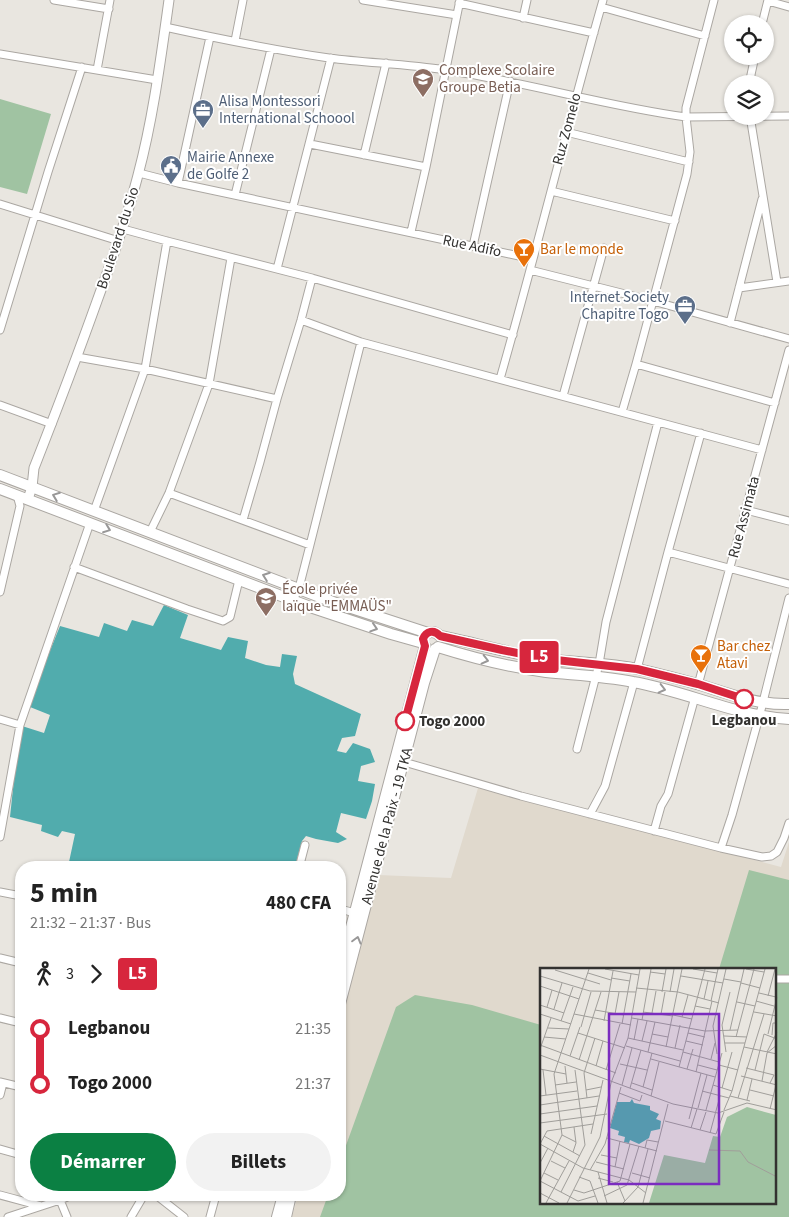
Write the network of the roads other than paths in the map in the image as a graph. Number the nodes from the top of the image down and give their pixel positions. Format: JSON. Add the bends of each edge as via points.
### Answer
{"nodes":[{"id":1,"x":54,"y":0,"type":"edge"},
{"id":2,"x":110,"y":0,"type":"edge"},
{"id":3,"x":169,"y":0,"type":"edge"},
{"id":4,"x":243,"y":0,"type":"edge"},
{"id":5,"x":362,"y":0,"type":"edge"},
{"id":6,"x":527,"y":0,"type":"edge"},
{"id":7,"x":714,"y":0,"type":"edge"},
{"id":8,"x":768,"y":0,"type":"edge"},
{"id":9,"x":374,"y":1,"type":"edge"},
{"id":10,"x":460,"y":2,"type":"edge"},
{"id":11,"x":602,"y":4,"type":"edge"},
{"id":12,"x":789,"y":6,"type":"edge"},
{"id":13,"x":109,"y":10,"type":"junction"},
{"id":14,"x":457,"y":14,"type":"junction"},
{"id":15,"x":764,"y":15,"type":"edge"},
{"id":16,"x":523,"y":18,"type":"junction"},
{"id":17,"x":165,"y":27,"type":"junction"},
{"id":18,"x":594,"y":33,"type":"junction"},
{"id":19,"x":705,"y":36,"type":"junction"},
{"id":20,"x":210,"y":37,"type":"junction"},
{"id":21,"x":235,"y":41,"type":"junction"},
{"id":22,"x":271,"y":49,"type":"junction"},
{"id":23,"x":0,"y":54,"type":"edge"},
{"id":24,"x":331,"y":58,"type":"junction"},
{"id":25,"x":386,"y":63,"type":"junction"},
{"id":26,"x":82,"y":67,"type":"junction"},
{"id":27,"x":97,"y":70,"type":"junction"},
{"id":28,"x":446,"y":70,"type":"junction"},
{"id":29,"x":157,"y":80,"type":"junction"},
{"id":30,"x":510,"y":81,"type":"junction"},
{"id":31,"x":576,"y":96,"type":"junction"},
{"id":32,"x":774,"y":116,"type":"edge"},
{"id":33,"x":789,"y":116,"type":"edge"},
{"id":34,"x":724,"y":117,"type":"edge"},
{"id":35,"x":686,"y":118,"type":"junction"},
{"id":36,"x":752,"y":125,"type":"edge"},
{"id":37,"x":566,"y":132,"type":"junction"},
{"id":38,"x":310,"y":144,"type":"junction"},
{"id":39,"x":364,"y":155,"type":"junction"},
{"id":40,"x":690,"y":162,"type":"junction"},
{"id":41,"x":426,"y":167,"type":"junction"},
{"id":42,"x":139,"y":173,"type":"junction"},
{"id":43,"x":178,"y":183,"type":"junction"},
{"id":44,"x":551,"y":191,"type":"junction"},
{"id":45,"x":763,"y":194,"type":"junction"},
{"id":46,"x":235,"y":195,"type":"junction"},
{"id":47,"x":0,"y":204,"type":"edge"},
{"id":48,"x":293,"y":207,"type":"junction"},
{"id":49,"x":35,"y":214,"type":"junction"},
{"id":50,"x":675,"y":221,"type":"junction"},
{"id":51,"x":123,"y":229,"type":"junction"},
{"id":52,"x":411,"y":232,"type":"junction"},
{"id":53,"x":119,"y":241,"type":"junction"},
{"id":54,"x":167,"y":241,"type":"junction"},
{"id":55,"x":473,"y":246,"type":"junction"},
{"id":56,"x":604,"y":248,"type":"dead end"},
{"id":57,"x":231,"y":258,"type":"junction"},
{"id":58,"x":533,"y":259,"type":"junction"},
{"id":59,"x":278,"y":269,"type":"junction"},
{"id":60,"x":530,"y":270,"type":"junction"},
{"id":61,"x":312,"y":278,"type":"junction"},
{"id":62,"x":789,"y":281,"type":"edge"},
{"id":63,"x":777,"y":282,"type":"junction"},
{"id":64,"x":593,"y":286,"type":"junction"},
{"id":65,"x":739,"y":288,"type":"junction"},
{"id":66,"x":653,"y":302,"type":"junction"},
{"id":67,"x":301,"y":320,"type":"junction"},
{"id":68,"x":730,"y":323,"type":"junction"},
{"id":69,"x":0,"y":330,"type":"edge"},
{"id":70,"x":513,"y":334,"type":"junction"},
{"id":71,"x":789,"y":339,"type":"edge"},
{"id":72,"x":361,"y":342,"type":"junction"},
{"id":73,"x":789,"y":350,"type":"edge"},
{"id":74,"x":77,"y":357,"type":"junction"},
{"id":75,"x":636,"y":364,"type":"junction"},
{"id":76,"x":787,"y":365,"type":"edge"},
{"id":77,"x":145,"y":369,"type":"junction"},
{"id":78,"x":500,"y":379,"type":"junction"},
{"id":79,"x":209,"y":384,"type":"junction"},
{"id":80,"x":563,"y":396,"type":"junction"},
{"id":81,"x":277,"y":399,"type":"junction"},
{"id":82,"x":774,"y":403,"type":"junction"},
{"id":83,"x":0,"y":405,"type":"edge"},
{"id":84,"x":622,"y":412,"type":"junction"},
{"id":85,"x":658,"y":422,"type":"junction"},
{"id":86,"x":52,"y":424,"type":"junction"},
{"id":87,"x":701,"y":434,"type":"junction"},
{"id":88,"x":762,"y":450,"type":"junction"},
{"id":89,"x":34,"y":468,"type":"junction"},
{"id":90,"x":0,"y":475,"type":"edge"},
{"id":91,"x":22,"y":483,"type":"junction"},
{"id":92,"x":32,"y":487,"type":"junction"},
{"id":93,"x":0,"y":489,"type":"edge"},
{"id":94,"x":170,"y":493,"type":"junction"},
{"id":95,"x":17,"y":495,"type":"junction"},
{"id":96,"x":28,"y":499,"type":"junction"},
{"id":97,"x":20,"y":506,"type":"junction"},
{"id":98,"x":746,"y":510,"type":"junction"},
{"id":99,"x":94,"y":511,"type":"junction"},
{"id":100,"x":243,"y":520,"type":"junction"},
{"id":101,"x":789,"y":521,"type":"edge"},
{"id":102,"x":90,"y":523,"type":"junction"},
{"id":103,"x":150,"y":532,"type":"junction"},
{"id":104,"x":310,"y":545,"type":"junction"},
{"id":105,"x":668,"y":552,"type":"junction"},
{"id":106,"x":74,"y":567,"type":"junction"},
{"id":107,"x":730,"y":569,"type":"junction"},
{"id":108,"x":239,"y":580,"type":"junction"},
{"id":109,"x":789,"y":584,"type":"edge"},
{"id":110,"x":299,"y":588,"type":"junction"},
{"id":111,"x":0,"y":592,"type":"edge"},
{"id":112,"x":789,"y":598,"type":"edge"},
{"id":113,"x":294,"y":600,"type":"junction"},
{"id":114,"x":428,"y":633,"type":"junction"},
{"id":115,"x":440,"y":636,"type":"junction"},
{"id":116,"x":430,"y":646,"type":"junction"},
{"id":117,"x":599,"y":664,"type":"junction"},
{"id":118,"x":637,"y":669,"type":"junction"},
{"id":119,"x":596,"y":676,"type":"junction"},
{"id":120,"x":634,"y":682,"type":"junction"},
{"id":121,"x":698,"y":684,"type":"junction"},
{"id":122,"x":695,"y":697,"type":"junction"},
{"id":123,"x":763,"y":703,"type":"junction"},
{"id":124,"x":789,"y":704,"type":"edge"},
{"id":125,"x":759,"y":716,"type":"junction"},
{"id":126,"x":0,"y":719,"type":"edge"},
{"id":127,"x":789,"y":719,"type":"edge"},
{"id":128,"x":20,"y":725,"type":"junction"},
{"id":129,"x":577,"y":749,"type":"dead end"},
{"id":130,"x":404,"y":762,"type":"junction"},
{"id":131,"x":590,"y":814,"type":"junction"},
{"id":132,"x":789,"y":823,"type":"edge"},
{"id":133,"x":654,"y":831,"type":"junction"},
{"id":134,"x":0,"y":837,"type":"edge"},
{"id":135,"x":305,"y":845,"type":"dead end"},
{"id":136,"x":721,"y":848,"type":"junction"},
{"id":137,"x":301,"y":861,"type":"edge"},
{"id":138,"x":0,"y":892,"type":"edge"},
{"id":139,"x":15,"y":895,"type":"edge"},
{"id":140,"x":346,"y":911,"type":"edge"},
{"id":141,"x":354,"y":914,"type":"junction"},
{"id":142,"x":346,"y":945,"type":"edge"},
{"id":143,"x":0,"y":958,"type":"edge"},
{"id":144,"x":15,"y":962,"type":"edge"},
{"id":145,"x":346,"y":968,"type":"edge"},
{"id":146,"x":776,"y":979,"type":"edge"},
{"id":147,"x":789,"y":979,"type":"edge"},
{"id":148,"x":0,"y":1018,"type":"edge"},
{"id":149,"x":15,"y":1022,"type":"edge"},
{"id":150,"x":1,"y":1083,"type":"edge"},
{"id":151,"x":15,"y":1086,"type":"edge"},
{"id":152,"x":0,"y":1095,"type":"edge"},
{"id":153,"x":0,"y":1149,"type":"edge"},
{"id":154,"x":15,"y":1153,"type":"edge"},
{"id":155,"x":0,"y":1195,"type":"edge"},
{"id":156,"x":15,"y":1199,"type":"edge"},
{"id":157,"x":22,"y":1201,"type":"edge"},
{"id":158,"x":57,"y":1201,"type":"edge"},
{"id":159,"x":60,"y":1201,"type":"edge"},
{"id":160,"x":140,"y":1201,"type":"edge"},
{"id":161,"x":164,"y":1201,"type":"edge"},
{"id":162,"x":214,"y":1201,"type":"edge"},
{"id":163,"x":281,"y":1201,"type":"edge"},
{"id":164,"x":290,"y":1201,"type":"edge"},
{"id":165,"x":41,"y":1206,"type":"junction"},
{"id":166,"x":8,"y":1217,"type":"edge"},
{"id":167,"x":67,"y":1217,"type":"edge"},
{"id":168,"x":131,"y":1217,"type":"edge"},
{"id":169,"x":184,"y":1217,"type":"edge"},
{"id":170,"x":210,"y":1217,"type":"edge"},
{"id":171,"x":277,"y":1217,"type":"edge"},
{"id":172,"x":286,"y":1217,"type":"edge"}],
"edges":[{"from":1,"to":13,"type":"street"},
{"from":2,"to":13,"type":"street"},
{"from":3,"to":17,"type":"street","name":"Boulevard du Sio"},
{"from":4,"to":21,"type":"street"},
{"from":5,"to":9,"type":"street"},
{"from":6,"to":16,"type":"street"},
{"from":7,"to":19,"type":"street"},
{"from":8,"to":12,"type":"street"},
{"from":8,"to":15,"type":"street"},
{"from":9,"to":14,"type":"street"},
{"from":10,"to":14,"type":"street"},
{"from":10,"to":16,"type":"street"},
{"from":11,"to":18,"type":"street","name":"Ruz Zomelo"},
{"from":11,"to":19,"type":"street"},
{"from":13,"to":27,"type":"street"},
{"from":14,"to":28,"type":"street"},
{"from":16,"to":18,"type":"street"},
{"from":17,"to":20,"type":"street"},
{"from":17,"to":29,"type":"street","name":"Boulevard du Sio"},
{"from":18,"to":31,"type":"street","name":"Ruz Zomelo"},
{"from":19,"to":35,"type":"street"},
{"from":20,"to":21,"type":"street"},
{"from":20,"to":43,"type":"street"},
{"from":21,"to":22,"type":"street"},
{"from":22,"to":24,"type":"street"},
{"from":22,"to":46,"type":"street"},
{"from":23,"to":26,"type":"street"},
{"from":24,"to":25,"type":"street"},
{"from":24,"to":38,"type":"street"},
{"from":25,"to":28,"type":"street"},
{"from":25,"to":39,"type":"street"},
{"from":26,"to":27,"type":"street"},
{"from":26,"to":49,"type":"street"},
{"from":27,"to":29,"type":"street"},
{"from":28,"to":30,"type":"street"},
{"from":28,"to":41,"type":"street"},
{"from":29,"to":42,"type":"street","name":"Boulevard du Sio"},
{"from":30,"to":31,"type":"street"},
{"from":30,"to":55,"type":"street"},
{"from":31,"to":35,"type":"street"},
{"from":31,"to":37,"type":"street","name":"Ruz Zomelo"},
{"from":32,"to":33,"type":"street"},
{"from":34,"to":35,"type":"street"},
{"from":35,"to":40,"type":"street"},
{"from":36,"to":45,"type":"street"},
{"from":37,"to":40,"type":"street"},
{"from":37,"to":44,"type":"street","name":"Ruz Zomelo"},
{"from":38,"to":39,"type":"street"},
{"from":38,"to":48,"type":"street"},
{"from":39,"to":41,"type":"street"},
{"from":40,"to":50,"type":"street"},
{"from":41,"to":52,"type":"street"},
{"from":42,"to":43,"type":"street","name":"Rue Adifo"},
{"from":42,"to":51,"type":"street","name":"Boulevard du Sio"},
{"from":43,"to":46,"type":"street","name":"Rue Adifo"},
{"from":44,"to":50,"type":"street"},
{"from":44,"to":58,"type":"street","name":"Ruz Zomelo"},
{"from":45,"to":63,"type":"street"},
{"from":45,"to":65,"type":"street"},
{"from":46,"to":48,"type":"street","name":"Rue Adifo"},
{"from":47,"to":49,"type":"street"},
{"from":48,"to":52,"type":"street","name":"Rue Adifo"},
{"from":48,"to":59,"type":"street"},
{"from":49,"to":53,"type":"street"},
{"from":49,"to":69,"type":"street"},
{"from":50,"to":66,"type":"street"},
{"from":51,"to":53,"type":"street","name":"Boulevard du Sio"},
{"from":51,"to":54,"type":"street"},
{"from":52,"to":55,"type":"street","name":"Rue Adifo"},
{"from":53,"to":74,"type":"street","name":"Boulevard du Sio"},
{"from":54,"to":57,"type":"street"},
{"from":54,"to":77,"type":"street"},
{"from":55,"to":58,"type":"street","name":"Rue Adifo"},
{"from":56,"to":64,"type":"street"},
{"from":57,"to":59,"type":"street"},
{"from":57,"to":79,"type":"street"},
{"from":58,"to":60,"type":"street"},
{"from":59,"to":61,"type":"street"},
{"from":60,"to":64,"type":"street"},
{"from":60,"to":70,"type":"street"},
{"from":61,"to":67,"type":"street"},
{"from":61,"to":70,"type":"street"},
{"from":62,"to":63,"type":"street"},
{"from":63,"to":65,"type":"street"},
{"from":64,"to":66,"type":"street"},
{"from":64,"to":80,"type":"street"},
{"from":65,"to":68,"type":"street"},
{"from":66,"to":68,"type":"street"},
{"from":66,"to":75,"type":"street"},
{"from":67,"to":72,"type":"street"},
{"from":67,"to":81,"type":"street"},
{"from":68,"to":71,"type":"street"},
{"from":70,"to":78,"type":"street"},
{"from":72,"to":78,"type":"street"},
{"from":72,"to":104,"type":"street"},
{"from":73,"to":76,"type":"street","name":"Rue Assimata"},
{"from":74,"to":77,"type":"street"},
{"from":74,"to":86,"type":"street","name":"Boulevard du Sio"},
{"from":75,"to":82,"type":"street"},
{"from":75,"to":84,"type":"street"},
{"from":76,"to":82,"type":"street","name":"Rue Assimata"},
{"from":77,"to":79,"type":"street"},
{"from":77,"to":99,"type":"street"},
{"from":78,"to":80,"type":"street"},
{"from":79,"to":81,"type":"street"},
{"from":79,"to":94,"type":"street"},
{"from":80,"to":84,"type":"street"},
{"from":81,"to":100,"type":"street"},
{"from":82,"to":88,"type":"street","name":"Rue Assimata"},
{"from":83,"to":86,"type":"street"},
{"from":84,"to":85,"type":"street"},
{"from":85,"to":87,"type":"street"},
{"from":85,"to":117,"type":"street","via":[[606,622]]},
{"from":86,"to":89,"type":"street","name":"Boulevard du Sio"},
{"from":87,"to":88,"type":"street"},
{"from":87,"to":105,"type":"street"},
{"from":88,"to":98,"type":"street","name":"Rue Assimata"},
{"from":89,"to":91,"type":"street","name":"Boulevard du Sio"},
{"from":89,"to":92,"type":"street","name":"Boulevard du Sio"},
{"from":90,"to":91,"type":"main road"},
{"from":91,"to":92,"type":"main road"},
{"from":91,"to":95,"type":"street","name":"Boulevard du Sio"},
{"from":92,"to":96,"type":"street","name":"Boulevard du Sio"},
{"from":99,"to":92,"type":"main road","one_way":true},
{"from":93,"to":95,"type":"main road"},
{"from":94,"to":100,"type":"street"},
{"from":94,"to":103,"type":"street"},
{"from":95,"to":96,"type":"main road"},
{"from":95,"to":97,"type":"street"},
{"from":96,"to":97,"type":"street"},
{"from":96,"to":102,"type":"main road"},
{"from":97,"to":111,"type":"street"},
{"from":98,"to":101,"type":"street"},
{"from":98,"to":107,"type":"street","name":"Rue Assimata"},
{"from":99,"to":103,"type":"main road"},
{"from":100,"to":104,"type":"street"},
{"from":102,"to":106,"type":"street"},
{"from":102,"to":108,"type":"main road","one_way":true},
{"from":110,"to":103,"type":"main road","one_way":true},
{"from":104,"to":110,"type":"street"},
{"from":105,"to":107,"type":"street"},
{"from":105,"to":118,"type":"street"},
{"from":106,"to":108,"type":"street","via":[[223,621],[230,617]]},
{"from":106,"to":128,"type":"street"},
{"from":107,"to":109,"type":"street"},
{"from":107,"to":121,"type":"street","name":"Rue Assimata"},
{"from":108,"to":113,"type":"main road"},
{"from":110,"to":113,"type":"street"},
{"from":110,"to":114,"type":"main road"},
{"from":112,"to":123,"type":"street"},
{"from":113,"to":116,"type":"main road","one_way":true},
{"from":114,"to":115,"type":"main road","via":[[435,632]]},
{"from":114,"to":116,"type":"main road","via":[[424,637]]},
{"from":115,"to":116,"type":"main road","via":[[441,642]]},
{"from":115,"to":117,"type":"main road","via":[[524,655]]},
{"from":116,"to":119,"type":"main road","one_way":true,"via":[[520,668]]},
{"from":116,"to":130,"type":"main road","name":"Avenue de la Paix - 19 TKA","via":[[426,676]]},
{"from":116,"to":141,"type":"main road"},
{"from":117,"to":118,"type":"main road"},
{"from":117,"to":119,"type":"street"},
{"from":118,"to":121,"type":"main road"},
{"from":119,"to":120,"type":"main road"},
{"from":119,"to":129,"type":"street"},
{"from":120,"to":122,"type":"main road","one_way":true},
{"from":120,"to":131,"type":"street","via":[[605,786]]},
{"from":121,"to":123,"type":"main road"},
{"from":122,"to":125,"type":"main road"},
{"from":122,"to":133,"type":"street","via":[[668,794]]},
{"from":123,"to":124,"type":"main road"},
{"from":123,"to":125,"type":"street"},
{"from":125,"to":127,"type":"main road"},
{"from":125,"to":136,"type":"street"},
{"from":126,"to":128,"type":"street"},
{"from":128,"to":134,"type":"street"},
{"from":130,"to":131,"type":"street"},
{"from":145,"to":130,"type":"main road","name":"Avenue de la Paix - 19 TKA","one_way":true},
{"from":131,"to":133,"type":"street"},
{"from":132,"to":136,"type":"street","via":[[781,845],[771,856]]},
{"from":133,"to":136,"type":"street"},
{"from":135,"to":137,"type":"street"},
{"from":138,"to":139,"type":"street"},
{"from":140,"to":141,"type":"street"},
{"from":141,"to":142,"type":"main road"},
{"from":143,"to":144,"type":"street"},
{"from":146,"to":147,"type":"street"},
{"from":148,"to":149,"type":"street"},
{"from":150,"to":151,"type":"street"},
{"from":150,"to":152,"type":"street"},
{"from":153,"to":154,"type":"street"},
{"from":155,"to":156,"type":"street"},
{"from":157,"to":165,"type":"street"},
{"from":158,"to":165,"type":"street"},
{"from":159,"to":167,"type":"street"},
{"from":160,"to":168,"type":"street"},
{"from":161,"to":169,"type":"street"},
{"from":162,"to":170,"type":"street"},
{"from":163,"to":171,"type":"main road"},
{"from":164,"to":172,"type":"main road"},
{"from":165,"to":166,"type":"street"}]}
